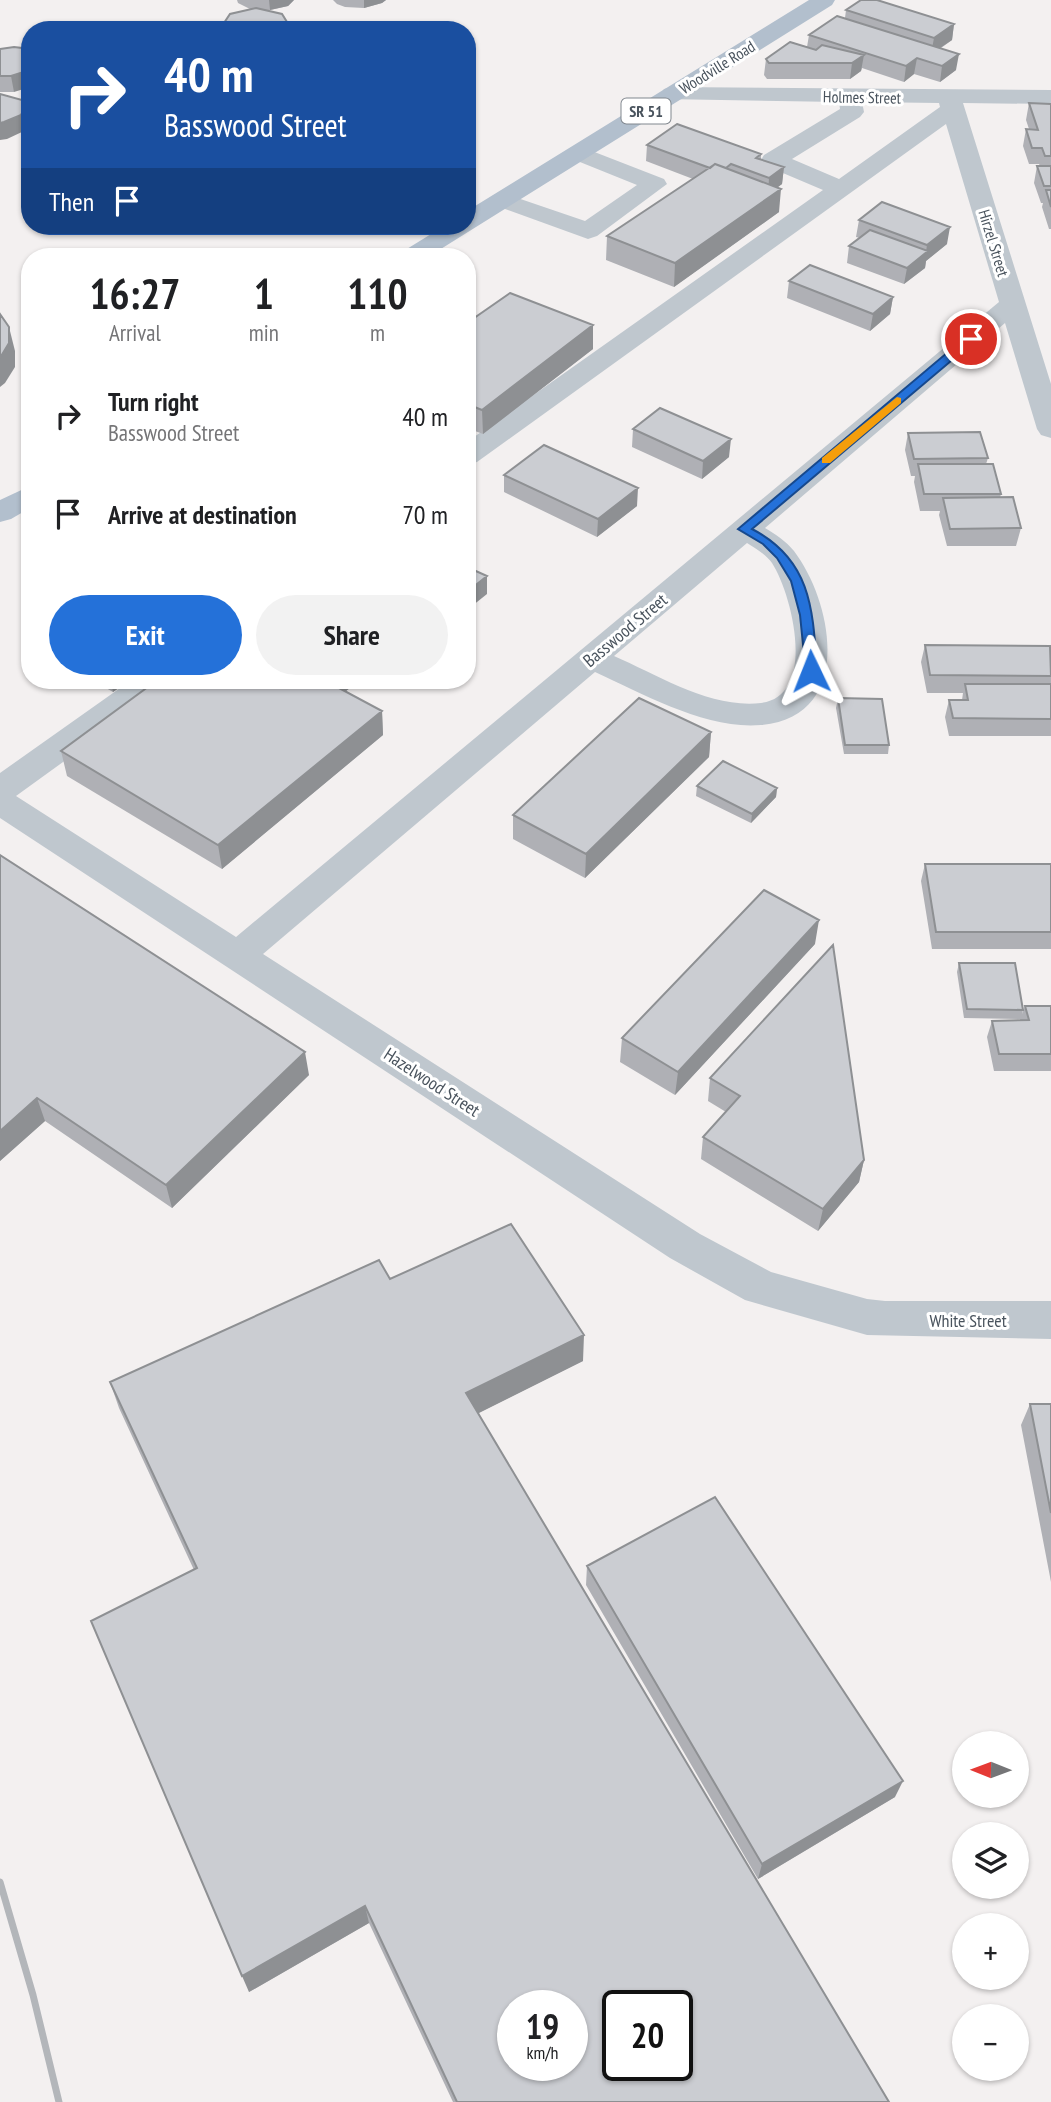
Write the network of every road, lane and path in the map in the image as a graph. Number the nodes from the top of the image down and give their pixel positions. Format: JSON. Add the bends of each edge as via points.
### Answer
{"nodes":[{"id":1,"x":824,"y":0,"type":"edge"},
{"id":2,"x":673,"y":94,"type":"junction"},
{"id":3,"x":850,"y":96,"type":"junction"},
{"id":4,"x":1051,"y":97,"type":"edge"},
{"id":5,"x":951,"y":104,"type":"junction"},
{"id":6,"x":579,"y":153,"type":"junction"},
{"id":7,"x":842,"y":189,"type":"junction"},
{"id":8,"x":503,"y":200,"type":"junction"},
{"id":9,"x":476,"y":216,"type":"edge"},
{"id":10,"x":446,"y":235,"type":"edge"},
{"id":11,"x":426,"y":248,"type":"edge"},
{"id":12,"x":1012,"y":304,"type":"junction"},
{"id":13,"x":1051,"y":429,"type":"edge"},
{"id":14,"x":476,"y":450,"type":"edge"},
{"id":15,"x":21,"y":500,"type":"edge"},
{"id":16,"x":0,"y":513,"type":"edge"},
{"id":17,"x":744,"y":529,"type":"junction"},
{"id":18,"x":591,"y":658,"type":"junction"},
{"id":19,"x":141,"y":689,"type":"edge"},
{"id":20,"x":0,"y":790,"type":"edge"},
{"id":21,"x":0,"y":802,"type":"edge"},
{"id":22,"x":237,"y":956,"type":"junction"},
{"id":23,"x":885,"y":1319,"type":"joint"},
{"id":24,"x":1051,"y":1320,"type":"edge"}],
"edges":[{"from":1,"to":2,"type":"main road","name":"Woodville Road","number":"SR 51"},
{"from":2,"to":3,"type":"street","name":"Holmes Street"},
{"from":2,"to":6,"type":"main road","name":"Woodville Road","number":"SR 51"},
{"from":3,"to":5,"type":"street","name":"Holmes Street"},
{"from":3,"to":7,"type":"street","via":[[852,112],[773,160]]},
{"from":4,"to":5,"type":"street","name":"Holmes Street"},
{"from":5,"to":7,"type":"street"},
{"from":5,"to":12,"type":"street","name":"Hirzel Street"},
{"from":6,"to":8,"type":"main road","name":"Woodville Road","number":"SR 51"},
{"from":6,"to":8,"type":"street","via":[[655,184],[588,231]]},
{"from":7,"to":14,"type":"street"},
{"from":8,"to":9,"type":"main road","name":"Woodville Road","number":"SR 51"},
{"from":10,"to":11,"type":"main road"},
{"from":12,"to":13,"type":"street","name":"Hirzel Street"},
{"from":12,"to":17,"type":"street","name":"Basswood Street"},
{"from":15,"to":16,"type":"main road"},
{"from":17,"to":18,"type":"street","name":"Basswood Street"},
{"from":17,"to":18,"type":"street","via":[[782,555],[797,581],[807,615],[811,671],[804,691],[788,706],[762,714],[728,712]]},
{"from":18,"to":22,"type":"street","name":"Basswood Street"},
{"from":19,"to":20,"type":"street"},
{"from":21,"to":22,"type":"street","name":"Hazelwood Street"},
{"from":22,"to":23,"type":"street","name":"Hazelwood Street","via":[[685,1247],[760,1287]]},
{"from":23,"to":24,"type":"street","name":"White Street"}]}
